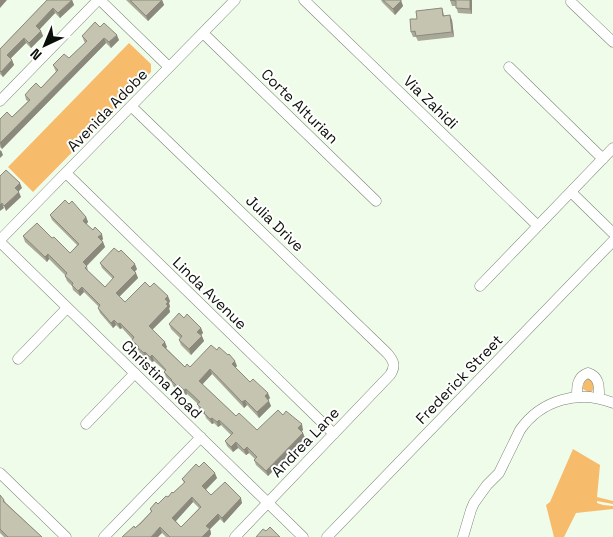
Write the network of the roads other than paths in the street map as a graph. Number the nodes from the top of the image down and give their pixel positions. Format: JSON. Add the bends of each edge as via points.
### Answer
{"nodes":[{"id":1,"x":99,"y":0,"type":"edge"},
{"id":2,"x":235,"y":0,"type":"edge"},
{"id":3,"x":304,"y":0,"type":"edge"},
{"id":4,"x":571,"y":2,"type":"dead end"},
{"id":5,"x":203,"y":33,"type":"junction"},
{"id":6,"x":613,"y":42,"type":"edge"},
{"id":7,"x":170,"y":67,"type":"junction"},
{"id":8,"x":509,"y":67,"type":"dead end"},
{"id":9,"x":0,"y":101,"type":"edge"},
{"id":10,"x":132,"y":106,"type":"junction"},
{"id":11,"x":613,"y":148,"type":"edge"},
{"id":12,"x":602,"y":159,"type":"junction"},
{"id":13,"x":66,"y":173,"type":"junction"},
{"id":14,"x":571,"y":192,"type":"junction"},
{"id":15,"x":376,"y":201,"type":"dead end"},
{"id":16,"x":538,"y":226,"type":"junction"},
{"id":17,"x":613,"y":233,"type":"edge"},
{"id":18,"x":0,"y":241,"type":"edge"},
{"id":19,"x":613,"y":242,"type":"edge"},
{"id":20,"x":480,"y":286,"type":"dead end"},
{"id":21,"x":67,"y":308,"type":"junction"},
{"id":22,"x":18,"y":359,"type":"dead end"},
{"id":23,"x":394,"y":365,"type":"joint"},
{"id":24,"x":134,"y":373,"type":"junction"},
{"id":25,"x":577,"y":396,"type":"junction"},
{"id":26,"x":599,"y":398,"type":"junction"},
{"id":27,"x":613,"y":403,"type":"edge"},
{"id":28,"x":86,"y":424,"type":"dead end"},
{"id":29,"x":334,"y":434,"type":"junction"},
{"id":30,"x":201,"y":437,"type":"junction"},
{"id":31,"x":0,"y":473,"type":"edge"},
{"id":32,"x":268,"y":503,"type":"junction"},
{"id":33,"x":66,"y":537,"type":"edge"},
{"id":34,"x":104,"y":537,"type":"edge"},
{"id":35,"x":234,"y":537,"type":"edge"},
{"id":36,"x":303,"y":537,"type":"edge"},
{"id":37,"x":327,"y":537,"type":"edge"},
{"id":38,"x":463,"y":537,"type":"edge"}],
"edges":[{"from":1,"to":7,"type":"street"},
{"from":1,"to":9,"type":"street"},
{"from":2,"to":5,"type":"street","name":"Avenida Adobe"},
{"from":3,"to":16,"type":"street","name":"Via Zahidi"},
{"from":4,"to":6,"type":"street"},
{"from":5,"to":7,"type":"street","name":"Avenida Adobe"},
{"from":5,"to":15,"type":"street","name":"Corte Alturian"},
{"from":7,"to":10,"type":"street","name":"Avenida Adobe"},
{"from":8,"to":12,"type":"street"},
{"from":10,"to":13,"type":"street","name":"Avenida Adobe"},
{"from":10,"to":23,"type":"street","name":"Julia Drive","via":[[387,353]]},
{"from":11,"to":12,"type":"street"},
{"from":12,"to":14,"type":"street"},
{"from":13,"to":18,"type":"street","name":"Avenida Adobe"},
{"from":13,"to":29,"type":"street","name":"Linda Avenue"},
{"from":14,"to":16,"type":"street"},
{"from":14,"to":17,"type":"street"},
{"from":16,"to":20,"type":"street"},
{"from":18,"to":21,"type":"street","name":"Christina Road"},
{"from":19,"to":37,"type":"street","name":"Frederick Street"},
{"from":21,"to":22,"type":"street"},
{"from":21,"to":24,"type":"street","name":"Christina Road"},
{"from":23,"to":29,"type":"street","name":"Andrea Lane","via":[[390,375]]},
{"from":24,"to":28,"type":"street"},
{"from":24,"to":30,"type":"street","name":"Christina Road"},
{"from":25,"to":26,"type":"street"},
{"from":25,"to":26,"type":"street","via":[[577,384],[588,373],[598,381]]},
{"from":25,"to":38,"type":"street","via":[[545,406],[524,424],[499,473],[474,504]]},
{"from":26,"to":27,"type":"street"},
{"from":29,"to":32,"type":"street","name":"Andrea Lane"},
{"from":30,"to":32,"type":"street","name":"Christina Road"},
{"from":30,"to":34,"type":"street"},
{"from":31,"to":33,"type":"street"},
{"from":32,"to":35,"type":"street","name":"Andrea Lane"},
{"from":32,"to":36,"type":"street","name":"Christina Road"}]}
